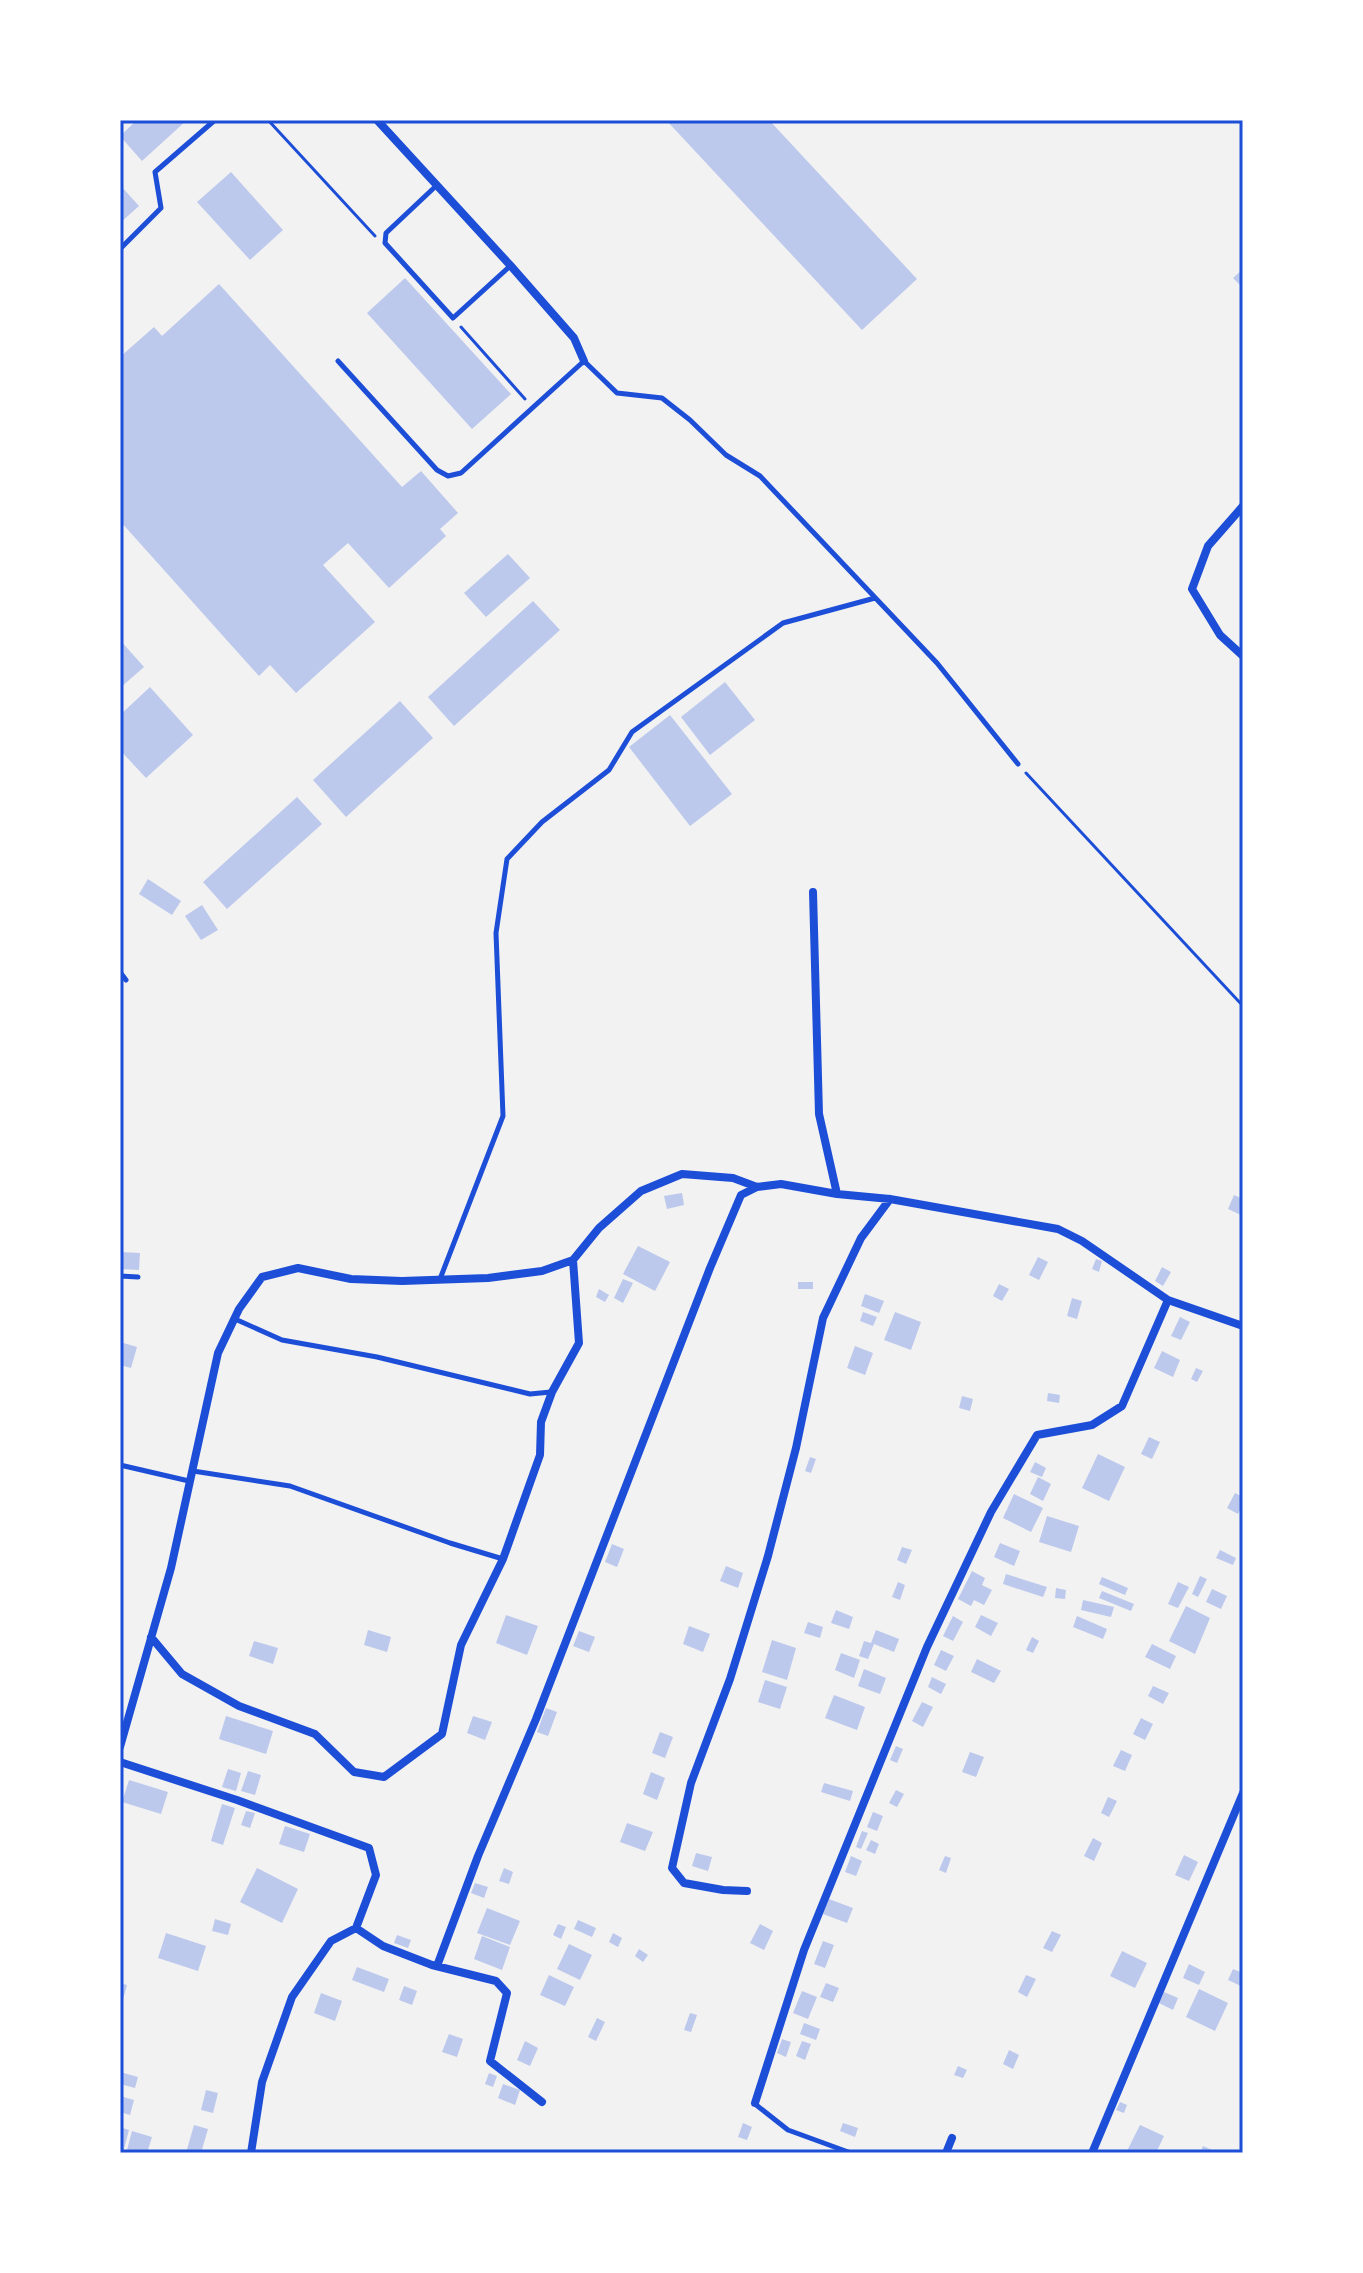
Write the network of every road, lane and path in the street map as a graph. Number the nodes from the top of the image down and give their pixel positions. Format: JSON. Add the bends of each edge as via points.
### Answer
{"nodes":[{"id":1,"x":215,"y":120,"type":"edge"},
{"id":2,"x":268,"y":120,"type":"edge"},
{"id":3,"x":377,"y":120,"type":"edge"},
{"id":4,"x":437,"y":185,"type":"junction"},
{"id":5,"x":385,"y":243,"type":"junction"},
{"id":6,"x":120,"y":249,"type":"edge"},
{"id":7,"x":510,"y":265,"type":"junction"},
{"id":8,"x":453,"y":318,"type":"junction"},
{"id":9,"x":338,"y":361,"type":"dead end"},
{"id":10,"x":584,"y":361,"type":"junction"},
{"id":11,"x":534,"y":408,"type":"junction"},
{"id":12,"x":1243,"y":506,"type":"edge"},
{"id":13,"x":875,"y":598,"type":"junction"},
{"id":14,"x":1243,"y":656,"type":"edge"},
{"id":15,"x":1018,"y":764,"type":"joint"},
{"id":16,"x":813,"y":892,"type":"dead end"},
{"id":17,"x":120,"y":972,"type":"edge"},
{"id":18,"x":126,"y":980,"type":"dead end"},
{"id":19,"x":1243,"y":1006,"type":"edge"},
{"id":20,"x":757,"y":1187,"type":"junction"},
{"id":21,"x":837,"y":1194,"type":"junction"},
{"id":22,"x":890,"y":1199,"type":"junction"},
{"id":23,"x":573,"y":1260,"type":"junction"},
{"id":24,"x":120,"y":1276,"type":"edge"},
{"id":25,"x":138,"y":1277,"type":"dead end"},
{"id":26,"x":440,"y":1280,"type":"junction"},
{"id":27,"x":1168,"y":1300,"type":"junction"},
{"id":28,"x":234,"y":1318,"type":"junction"},
{"id":29,"x":1243,"y":1326,"type":"edge"},
{"id":30,"x":552,"y":1392,"type":"junction"},
{"id":31,"x":120,"y":1465,"type":"edge"},
{"id":32,"x":192,"y":1471,"type":"junction"},
{"id":33,"x":190,"y":1481,"type":"junction"},
{"id":34,"x":503,"y":1559,"type":"junction"},
{"id":35,"x":151,"y":1637,"type":"junction"},
{"id":36,"x":120,"y":1747,"type":"edge"},
{"id":37,"x":120,"y":1762,"type":"edge"},
{"id":38,"x":1243,"y":1793,"type":"edge"},
{"id":39,"x":747,"y":1891,"type":"dead end"},
{"id":40,"x":356,"y":1928,"type":"junction"},
{"id":41,"x":437,"y":1966,"type":"junction"},
{"id":42,"x":542,"y":2102,"type":"dead end"},
{"id":43,"x":755,"y":2103,"type":"joint"},
{"id":44,"x":952,"y":2138,"type":"dead end"},
{"id":45,"x":251,"y":2153,"type":"edge"},
{"id":46,"x":851,"y":2153,"type":"edge"},
{"id":47,"x":946,"y":2153,"type":"edge"},
{"id":48,"x":1092,"y":2153,"type":"edge"}],
"edges":[{"from":1,"to":6,"type":"lane","via":[[155,172],[161,208]]},
{"from":2,"to":5,"type":"path"},
{"from":3,"to":4,"type":"street"},
{"from":4,"to":5,"type":"lane","via":[[386,233]]},
{"from":4,"to":7,"type":"street"},
{"from":5,"to":8,"type":"lane"},
{"from":7,"to":8,"type":"lane"},
{"from":7,"to":10,"type":"street","via":[[574,338]]},
{"from":8,"to":11,"type":"path"},
{"from":9,"to":11,"type":"lane","via":[[448,476],[461,473]]},
{"from":10,"to":11,"type":"lane"},
{"from":10,"to":13,"type":"lane","via":[[617,393],[662,398],[726,455],[760,476]]},
{"from":12,"to":14,"type":"street","via":[[1208,546],[1192,589],[1220,635]]},
{"from":13,"to":15,"type":"lane","via":[[937,663]]},
{"from":13,"to":26,"type":"lane","via":[[783,623],[632,732],[609,770],[542,822],[507,859],[496,933],[503,1116]]},
{"from":15,"to":19,"type":"path"},
{"from":16,"to":21,"type":"street","via":[[819,1114]]},
{"from":17,"to":18,"type":"lane"},
{"from":20,"to":21,"type":"street","via":[[781,1184]]},
{"from":20,"to":23,"type":"street","via":[[733,1178],[682,1174],[641,1191]]},
{"from":20,"to":41,"type":"street","via":[[741,1195],[710,1268]]},
{"from":21,"to":22,"type":"street"},
{"from":22,"to":27,"type":"street","via":[[1058,1229]]},
{"from":22,"to":39,"type":"street","via":[[861,1238],[823,1318],[768,1556],[691,1783],[672,1868],[684,1883]]},
{"from":23,"to":26,"type":"street","via":[[542,1271]]},
{"from":23,"to":30,"type":"street","via":[[579,1343]]},
{"from":24,"to":25,"type":"lane"},
{"from":26,"to":28,"type":"street","via":[[351,1279],[298,1268],[262,1277]]},
{"from":27,"to":29,"type":"street"},
{"from":27,"to":43,"type":"street","via":[[1122,1406],[1092,1425],[1037,1435],[991,1512],[927,1647],[804,1950]]},
{"from":28,"to":30,"type":"lane","via":[[282,1340],[530,1394]]},
{"from":28,"to":32,"type":"street","via":[[218,1353]]},
{"from":30,"to":34,"type":"street","via":[[541,1422],[540,1455]]},
{"from":31,"to":33,"type":"lane"},
{"from":32,"to":33,"type":"street"},
{"from":32,"to":34,"type":"lane","via":[[290,1486]]},
{"from":33,"to":35,"type":"street"},
{"from":34,"to":35,"type":"street","via":[[461,1645],[442,1734],[384,1777],[354,1772],[315,1734],[239,1706],[182,1674]]},
{"from":35,"to":36,"type":"street"},
{"from":37,"to":40,"type":"street","via":[[369,1848],[376,1875]]},
{"from":38,"to":48,"type":"street"},
{"from":40,"to":41,"type":"street","via":[[383,1946]]},
{"from":40,"to":45,"type":"street","via":[[331,1941],[292,1997],[262,2082]]},
{"from":41,"to":42,"type":"street","via":[[496,1981],[507,1993],[490,2061]]},
{"from":43,"to":46,"type":"lane","via":[[788,2130]]},
{"from":44,"to":47,"type":"street"}]}
